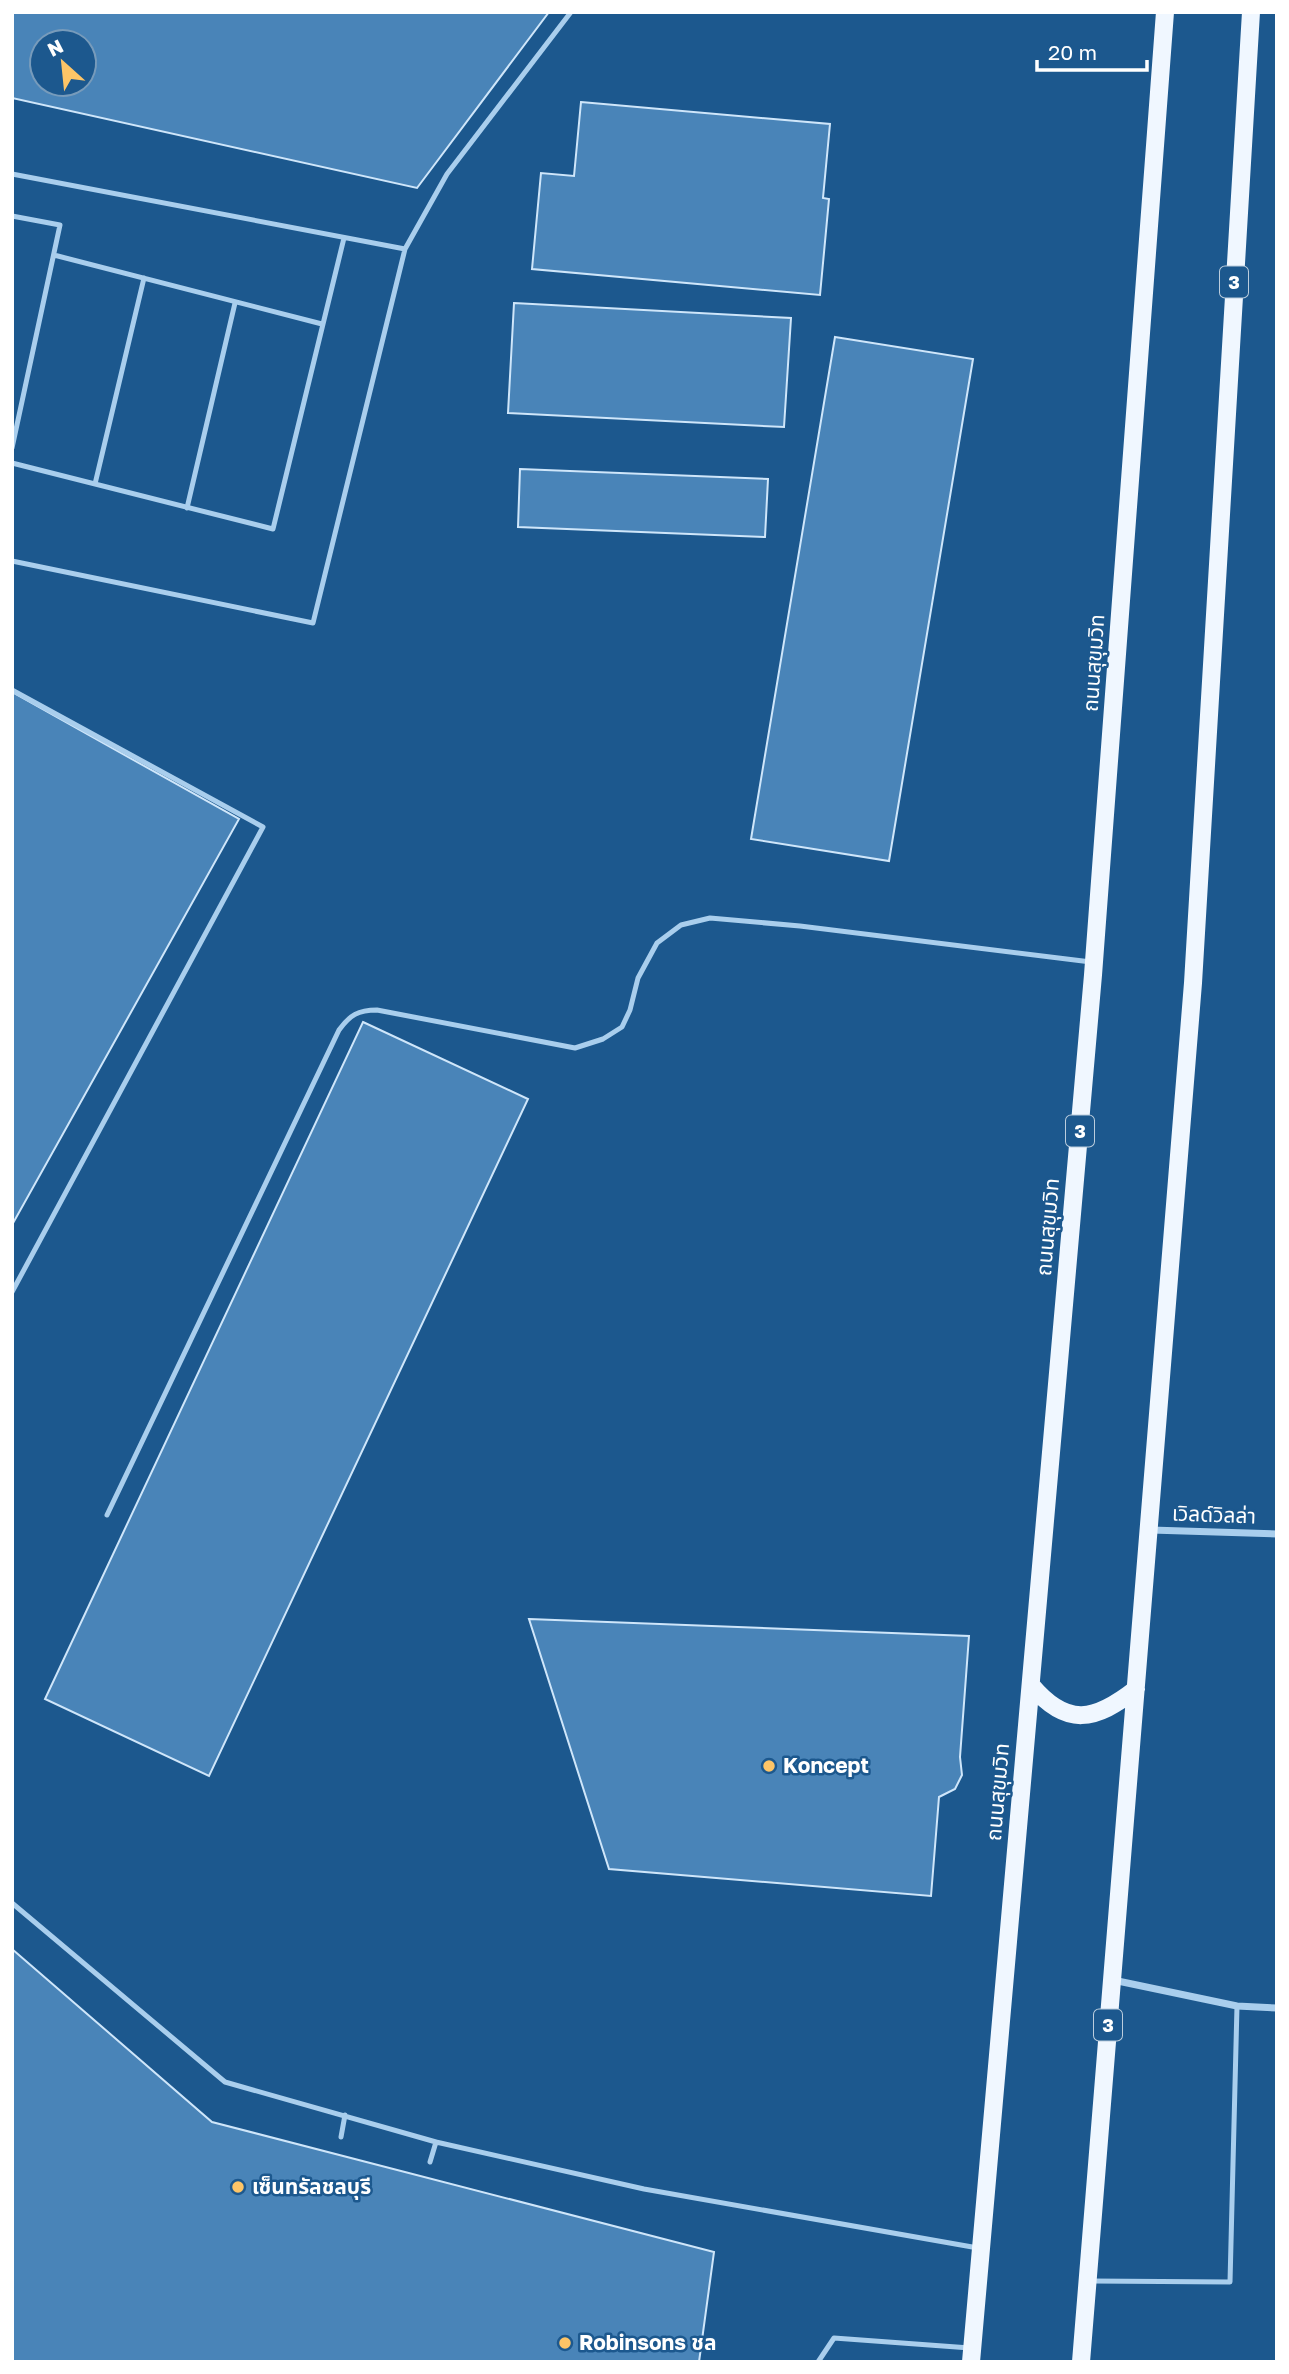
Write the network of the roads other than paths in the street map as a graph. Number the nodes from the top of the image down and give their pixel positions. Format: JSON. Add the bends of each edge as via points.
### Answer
{"nodes":[{"id":1,"x":571,"y":12,"type":"edge"},
{"id":2,"x":1165,"y":12,"type":"edge"},
{"id":3,"x":1251,"y":12,"type":"edge"},
{"id":4,"x":12,"y":174,"type":"edge"},
{"id":5,"x":12,"y":216,"type":"edge"},
{"id":6,"x":344,"y":237,"type":"junction"},
{"id":7,"x":405,"y":249,"type":"junction"},
{"id":8,"x":54,"y":255,"type":"junction"},
{"id":9,"x":144,"y":278,"type":"junction"},
{"id":10,"x":235,"y":303,"type":"junction"},
{"id":11,"x":322,"y":324,"type":"junction"},
{"id":12,"x":12,"y":448,"type":"edge"},
{"id":13,"x":12,"y":463,"type":"edge"},
{"id":14,"x":95,"y":484,"type":"junction"},
{"id":15,"x":187,"y":509,"type":"junction"},
{"id":16,"x":12,"y":561,"type":"edge"},
{"id":17,"x":12,"y":690,"type":"edge"},
{"id":18,"x":1094,"y":963,"type":"junction"},
{"id":19,"x":12,"y":1292,"type":"edge"},
{"id":20,"x":107,"y":1515,"type":"dead end"},
{"id":21,"x":1150,"y":1530,"type":"junction"},
{"id":22,"x":1277,"y":1534,"type":"edge"},
{"id":23,"x":1031,"y":1685,"type":"junction"},
{"id":24,"x":1136,"y":1689,"type":"junction"},
{"id":25,"x":12,"y":1903,"type":"edge"},
{"id":26,"x":1112,"y":1980,"type":"junction"},
{"id":27,"x":1237,"y":2006,"type":"junction"},
{"id":28,"x":1277,"y":2008,"type":"edge"},
{"id":29,"x":345,"y":2115,"type":"junction"},
{"id":30,"x":341,"y":2137,"type":"dead end"},
{"id":31,"x":436,"y":2142,"type":"junction"},
{"id":32,"x":430,"y":2162,"type":"dead end"},
{"id":33,"x":981,"y":2249,"type":"junction"},
{"id":34,"x":1087,"y":2281,"type":"junction"},
{"id":35,"x":972,"y":2355,"type":"edge"},
{"id":36,"x":818,"y":2362,"type":"edge"},
{"id":37,"x":1081,"y":2362,"type":"edge"}],
"edges":[{"from":1,"to":7,"type":"lane","via":[[447,174]]},
{"from":2,"to":18,"type":"main road","name":"ถนนสุขุมวิท","number":"3"},
{"from":3,"to":21,"type":"main road","number":"3","via":[[1193,983]]},
{"from":4,"to":6,"type":"lane"},
{"from":5,"to":8,"type":"lane","via":[[60,225]]},
{"from":6,"to":7,"type":"lane"},
{"from":6,"to":11,"type":"lane"},
{"from":7,"to":16,"type":"lane","via":[[313,623]]},
{"from":8,"to":9,"type":"lane"},
{"from":8,"to":12,"type":"lane"},
{"from":9,"to":10,"type":"lane"},
{"from":9,"to":14,"type":"lane"},
{"from":10,"to":11,"type":"lane"},
{"from":10,"to":15,"type":"lane"},
{"from":11,"to":15,"type":"lane","via":[[272,529]]},
{"from":13,"to":14,"type":"lane"},
{"from":14,"to":15,"type":"lane"},
{"from":17,"to":19,"type":"lane","via":[[263,827]]},
{"from":18,"to":20,"type":"lane","via":[[710,919],[681,925],[657,943],[638,978],[622,1027],[575,1048],[377,1010],[349,1017]]},
{"from":18,"to":23,"type":"main road","name":"ถนนสุขุมวิท","number":"3"},
{"from":21,"to":22,"type":"street","name":"เวิลด์วิลล่า"},
{"from":21,"to":24,"type":"main road","number":"3"},
{"from":23,"to":24,"type":"main road","via":[[1046,1703],[1080,1715],[1108,1708]]},
{"from":23,"to":33,"type":"main road","name":"ถนนสุขุมวิท","number":"3"},
{"from":24,"to":26,"type":"main road","number":"3"},
{"from":25,"to":29,"type":"lane","via":[[225,2082]]},
{"from":26,"to":27,"type":"street"},
{"from":26,"to":34,"type":"main road","number":"3"},
{"from":27,"to":28,"type":"street"},
{"from":27,"to":34,"type":"lane","via":[[1230,2282]]},
{"from":29,"to":30,"type":"lane"},
{"from":29,"to":31,"type":"lane"},
{"from":31,"to":32,"type":"lane"},
{"from":31,"to":33,"type":"lane","via":[[644,2189]]},
{"from":33,"to":35,"type":"main road","name":"ถนนสุขุมวิท","number":"3"},
{"from":34,"to":37,"type":"main road","number":"3"},
{"from":35,"to":36,"type":"lane","via":[[834,2338]]}]}
